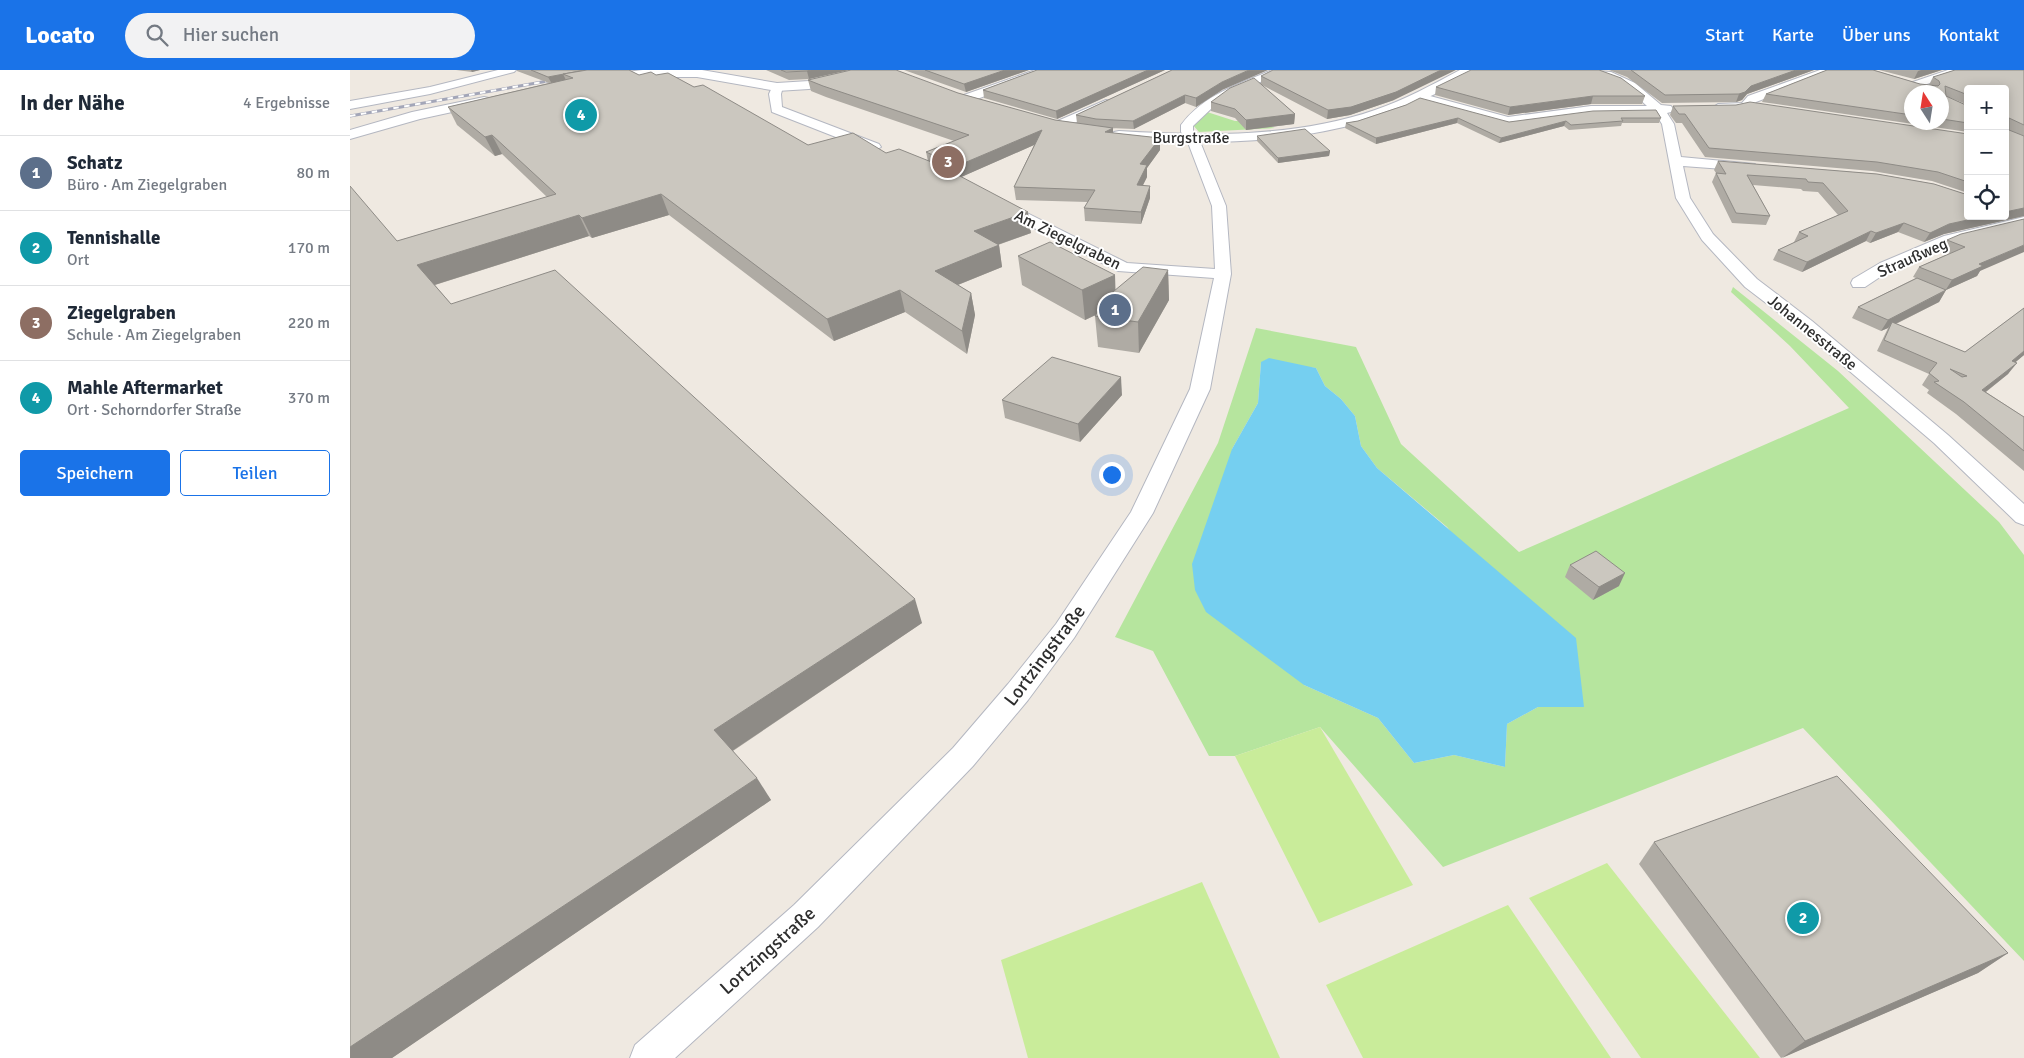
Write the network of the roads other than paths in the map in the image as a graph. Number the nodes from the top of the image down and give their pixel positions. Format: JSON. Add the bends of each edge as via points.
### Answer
{"nodes":[{"id":1,"x":510,"y":70,"type":"edge"},
{"id":2,"x":1045,"y":70,"type":"edge"},
{"id":3,"x":1281,"y":70,"type":"edge"},
{"id":4,"x":1470,"y":70,"type":"edge"},
{"id":5,"x":1590,"y":70,"type":"edge"},
{"id":6,"x":1830,"y":70,"type":"edge"},
{"id":7,"x":1960,"y":70,"type":"edge"},
{"id":8,"x":1612,"y":72,"type":"edge"},
{"id":9,"x":862,"y":73,"type":"edge"},
{"id":10,"x":588,"y":81,"type":"edge"},
{"id":11,"x":1912,"y":85,"type":"edge"},
{"id":12,"x":777,"y":87,"type":"junction"},
{"id":13,"x":948,"y":93,"type":"edge"},
{"id":14,"x":1418,"y":97,"type":"junction"},
{"id":15,"x":965,"y":99,"type":"junction"},
{"id":16,"x":494,"y":100,"type":"edge"},
{"id":17,"x":1115,"y":100,"type":"edge"},
{"id":18,"x":1660,"y":100,"type":"junction"},
{"id":19,"x":1706,"y":104,"type":"edge"},
{"id":20,"x":350,"y":105,"type":"edge"},
{"id":21,"x":983,"y":105,"type":"edge"},
{"id":22,"x":1746,"y":106,"type":"junction"},
{"id":23,"x":1766,"y":109,"type":"edge"},
{"id":24,"x":1053,"y":125,"type":"joint"},
{"id":25,"x":1077,"y":130,"type":"edge"},
{"id":26,"x":1105,"y":134,"type":"edge"},
{"id":27,"x":350,"y":135,"type":"edge"},
{"id":28,"x":1193,"y":139,"type":"junction"},
{"id":29,"x":882,"y":151,"type":"edge"},
{"id":30,"x":1677,"y":161,"type":"junction"},
{"id":31,"x":1765,"y":168,"type":"edge"},
{"id":32,"x":985,"y":197,"type":"edge"},
{"id":33,"x":2009,"y":215,"type":"edge"},
{"id":34,"x":2024,"y":221,"type":"edge"},
{"id":35,"x":1223,"y":274,"type":"junction"},
{"id":36,"x":1859,"y":282,"type":"dead end"},
{"id":37,"x":2024,"y":517,"type":"edge"},
{"id":38,"x":648,"y":1058,"type":"edge"}],
"edges":[{"from":1,"to":20,"type":"street","via":[[466,83]]},
{"from":2,"to":15,"type":"street"},
{"from":3,"to":28,"type":"street","via":[[1209,104],[1187,125],[1187,132]]},
{"from":4,"to":14,"type":"street","name":"Burgstraße"},
{"from":5,"to":8,"type":"street","name":"Johannesstraße"},
{"from":6,"to":22,"type":"street","via":[[1752,99]]},
{"from":7,"to":11,"type":"street","via":[[1909,84]]},
{"from":8,"to":18,"type":"street","name":"Johannesstraße"},
{"from":9,"to":12,"type":"street","via":[[809,85]]},
{"from":10,"to":12,"type":"street","via":[[676,72],[715,75]]},
{"from":12,"to":29,"type":"street","via":[[776,109]]},
{"from":13,"to":15,"type":"street"},
{"from":14,"to":18,"type":"street","via":[[1508,120]]},
{"from":14,"to":28,"type":"street","name":"Burgstraße","via":[[1378,113],[1323,127]]},
{"from":15,"to":21,"type":"street"},
{"from":16,"to":27,"type":"street","via":[[417,115]]},
{"from":17,"to":24,"type":"street"},
{"from":18,"to":30,"type":"street","name":"Johannesstraße"},
{"from":19,"to":22,"type":"street"},
{"from":22,"to":23,"type":"street"},
{"from":24,"to":25,"type":"street"},
{"from":26,"to":28,"type":"street","name":"Burgstraße"},
{"from":28,"to":35,"type":"street","name":"Lortzingstraße","via":[[1219,206]]},
{"from":30,"to":31,"type":"street"},
{"from":30,"to":37,"type":"street","name":"Johannesstraße","via":[[1683,198],[1707,237],[1751,283],[1941,439]]},
{"from":32,"to":35,"type":"street","name":"Am Ziegelgraben","via":[[1124,268]]},
{"from":33,"to":34,"type":"street"},
{"from":34,"to":36,"type":"street","name":"Straußweg","via":[[1949,239],[1886,266]]},
{"from":35,"to":38,"type":"street","name":"Lortzingstraße","via":[[1200,389],[1142,513],[1065,631],[963,757],[806,916]]}]}
